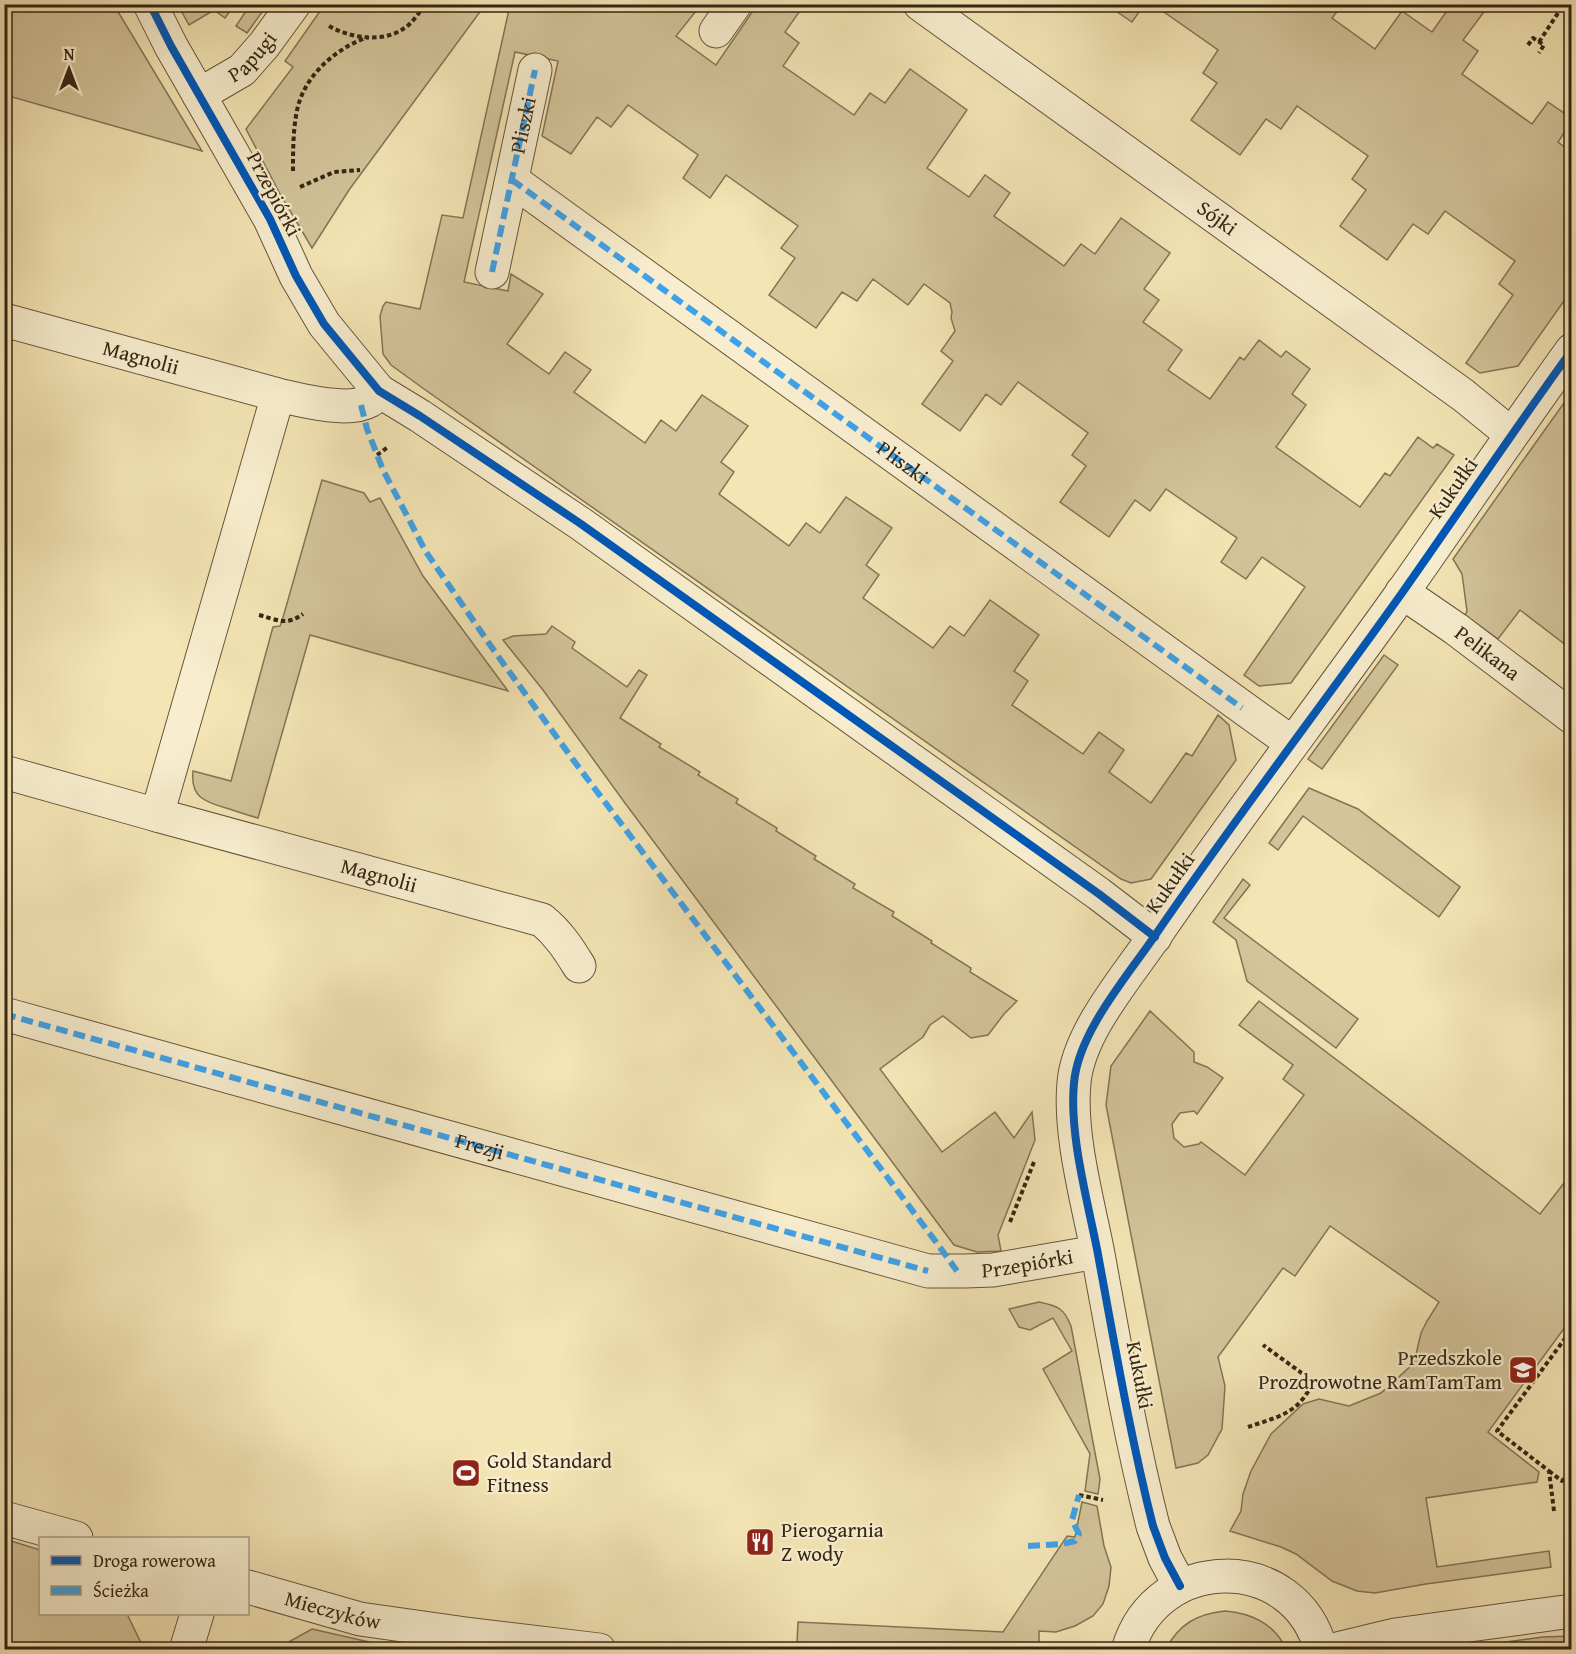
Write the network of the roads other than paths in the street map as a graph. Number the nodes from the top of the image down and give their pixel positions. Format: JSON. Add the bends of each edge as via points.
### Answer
{"nodes":[{"id":1,"x":150,"y":4,"type":"edge"},
{"id":2,"x":294,"y":4,"type":"edge"},
{"id":3,"x":920,"y":4,"type":"edge"},
{"id":4,"x":535,"y":70,"type":"dead end"},
{"id":5,"x":199,"y":95,"type":"junction"},
{"id":6,"x":512,"y":180,"type":"junction"},
{"id":7,"x":492,"y":272,"type":"dead end"},
{"id":8,"x":4,"y":320,"type":"edge"},
{"id":9,"x":1572,"y":350,"type":"edge"},
{"id":10,"x":379,"y":391,"type":"junction"},
{"id":11,"x":278,"y":395,"type":"junction"},
{"id":12,"x":1512,"y":434,"type":"junction"},
{"id":13,"x":1402,"y":592,"type":"junction"},
{"id":14,"x":1572,"y":717,"type":"edge"},
{"id":15,"x":1292,"y":743,"type":"junction"},
{"id":16,"x":4,"y":772,"type":"edge"},
{"id":17,"x":157,"y":815,"type":"junction"},
{"id":18,"x":1155,"y":936,"type":"junction"},
{"id":19,"x":579,"y":966,"type":"dead end"},
{"id":20,"x":4,"y":1014,"type":"edge"},
{"id":21,"x":1097,"y":1251,"type":"junction"},
{"id":22,"x":957,"y":1271,"type":"joint"},
{"id":23,"x":4,"y":1518,"type":"edge"},
{"id":24,"x":69,"y":1537,"type":"edge"},
{"id":25,"x":1180,"y":1586,"type":"junction"},
{"id":26,"x":249,"y":1587,"type":"edge"},
{"id":27,"x":1572,"y":1611,"type":"edge"},
{"id":28,"x":197,"y":1615,"type":"edge"},
{"id":29,"x":186,"y":1650,"type":"edge"},
{"id":30,"x":598,"y":1650,"type":"edge"},
{"id":31,"x":1128,"y":1650,"type":"edge"},
{"id":32,"x":1321,"y":1650,"type":"edge"},
{"id":33,"x":1333,"y":1650,"type":"edge"}],
"edges":[{"from":1,"to":5,"type":"street","name":"Przepiórki"},
{"from":2,"to":5,"type":"street","name":"Papugi","via":[[242,70]]},
{"from":3,"to":12,"type":"street","name":"Sójki"},
{"from":4,"to":6,"type":"street","name":"Pliszki"},
{"from":5,"to":10,"type":"street","name":"Przepiórki","via":[[324,324]]},
{"from":6,"to":7,"type":"street","name":"Pliszki"},
{"from":6,"to":15,"type":"street","name":"Pliszki"},
{"from":8,"to":11,"type":"street","name":"Magnolii"},
{"from":9,"to":12,"type":"street","name":"Kukułki"},
{"from":10,"to":11,"type":"street","name":"Magnolii","via":[[361,405],[319,404]]},
{"from":10,"to":18,"type":"street","name":"Przepiórki","via":[[581,524]]},
{"from":11,"to":17,"type":"street"},
{"from":12,"to":13,"type":"street","name":"Kukułki"},
{"from":13,"to":14,"type":"street","name":"Pelikana"},
{"from":13,"to":15,"type":"street","name":"Kukułki"},
{"from":15,"to":18,"type":"street","name":"Kukułki"},
{"from":16,"to":17,"type":"street","name":"Magnolii"},
{"from":17,"to":19,"type":"street","name":"Magnolii","via":[[542,920],[554,929]]},
{"from":18,"to":21,"type":"street","name":"Kukułki","via":[[1088,1035],[1077,1061],[1073,1108]]},
{"from":20,"to":22,"type":"street","name":"Frezji","via":[[928,1271]]},
{"from":21,"to":22,"type":"street","name":"Przepiórki","via":[[1010,1268]]},
{"from":21,"to":25,"type":"street","name":"Kukułki","via":[[1150,1518]]},
{"from":23,"to":24,"type":"street"},
{"from":25,"to":31,"type":"street","via":[[1144,1616]]},
{"from":25,"to":32,"type":"street","via":[[1203,1577],[1227,1576],[1268,1586],[1299,1607]]},
{"from":26,"to":30,"type":"street","name":"Mieczyków","via":[[360,1619]]},
{"from":27,"to":33,"type":"street","via":[[1395,1635]]},
{"from":28,"to":29,"type":"street"}]}
